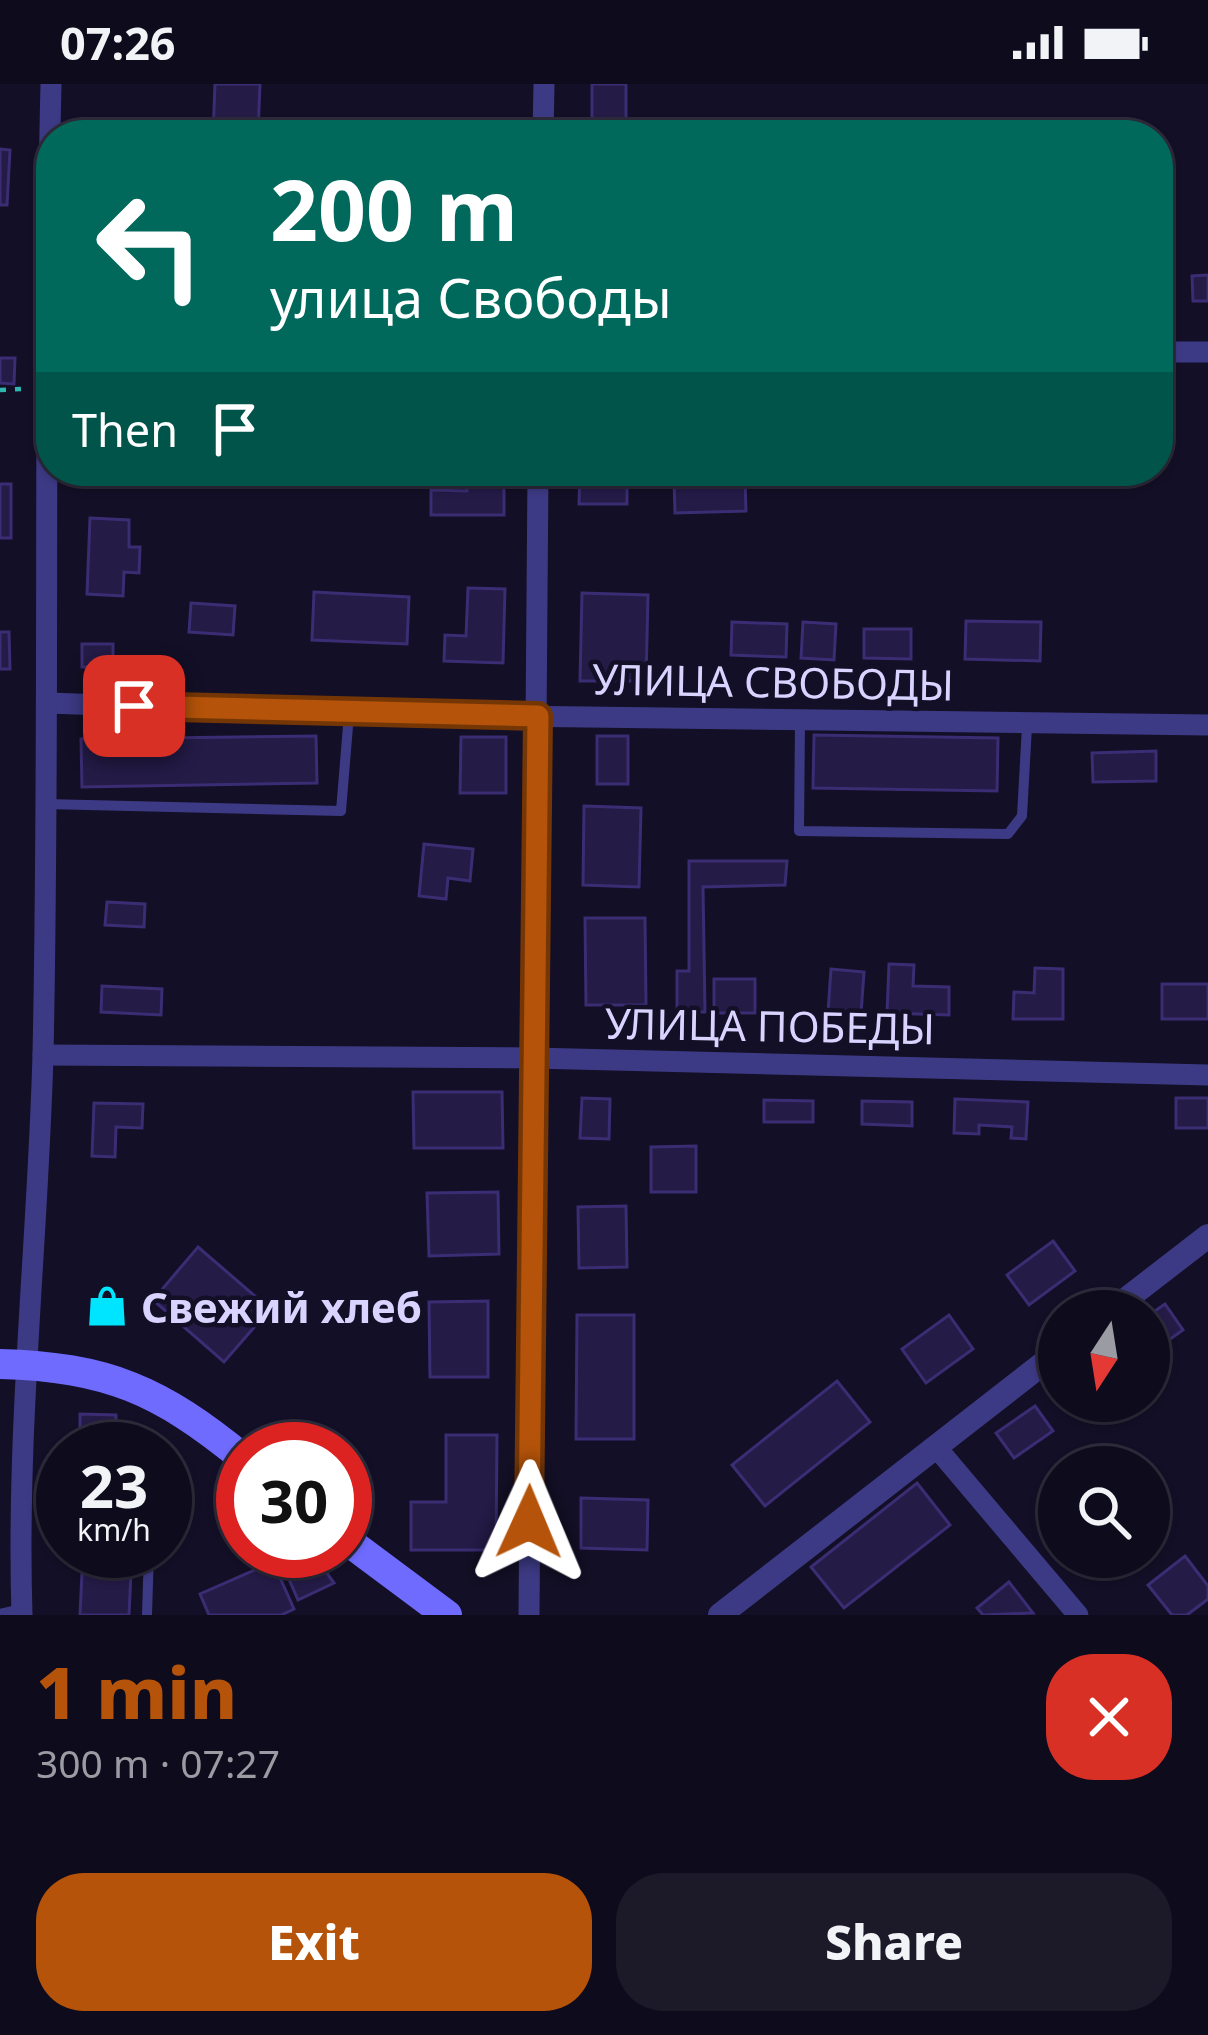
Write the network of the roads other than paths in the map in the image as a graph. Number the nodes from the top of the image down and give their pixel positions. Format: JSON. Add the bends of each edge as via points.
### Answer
{"nodes":[{"id":1,"x":51,"y":84,"type":"edge"},
{"id":2,"x":544,"y":84,"type":"edge"},
{"id":3,"x":51,"y":120,"type":"edge"},
{"id":4,"x":543,"y":120,"type":"edge"},
{"id":5,"x":1173,"y":352,"type":"edge"},
{"id":6,"x":1208,"y":352,"type":"edge"},
{"id":7,"x":48,"y":486,"type":"edge"},
{"id":8,"x":538,"y":486,"type":"edge"},
{"id":9,"x":48,"y":703,"type":"junction"},
{"id":10,"x":349,"y":714,"type":"junction"},
{"id":11,"x":538,"y":716,"type":"junction"},
{"id":12,"x":800,"y":721,"type":"junction"},
{"id":13,"x":1208,"y":725,"type":"edge"},
{"id":14,"x":1027,"y":726,"type":"junction"},
{"id":15,"x":43,"y":804,"type":"junction"},
{"id":16,"x":43,"y":1055,"type":"junction"},
{"id":17,"x":533,"y":1058,"type":"junction"},
{"id":18,"x":1208,"y":1075,"type":"edge"},
{"id":19,"x":1208,"y":1236,"type":"edge"},
{"id":20,"x":1138,"y":1290,"type":"edge"},
{"id":21,"x":14,"y":1364,"type":"edge"},
{"id":22,"x":1038,"y":1368,"type":"edge"},
{"id":23,"x":216,"y":1439,"type":"edge"},
{"id":24,"x":936,"y":1448,"type":"junction"},
{"id":25,"x":372,"y":1559,"type":"edge"},
{"id":26,"x":148,"y":1578,"type":"edge"},
{"id":27,"x":14,"y":1613,"type":"edge"},
{"id":28,"x":147,"y":1615,"type":"edge"},
{"id":29,"x":447,"y":1615,"type":"edge"},
{"id":30,"x":529,"y":1615,"type":"edge"},
{"id":31,"x":720,"y":1615,"type":"edge"},
{"id":32,"x":1078,"y":1615,"type":"edge"}],
"edges":[{"from":1,"to":3,"type":"street"},
{"from":2,"to":4,"type":"street"},
{"from":5,"to":6,"type":"street"},
{"from":7,"to":9,"type":"street"},
{"from":8,"to":11,"type":"street"},
{"from":9,"to":10,"type":"street","name":"УЛИЦА СВОБОДЫ"},
{"from":9,"to":15,"type":"street"},
{"from":10,"to":11,"type":"street","name":"УЛИЦА СВОБОДЫ"},
{"from":10,"to":15,"type":"lane","via":[[341,811]]},
{"from":11,"to":12,"type":"street","name":"УЛИЦА СВОБОДЫ"},
{"from":11,"to":17,"type":"street"},
{"from":12,"to":14,"type":"street","name":"УЛИЦА СВОБОДЫ"},
{"from":12,"to":14,"type":"lane","via":[[799,831],[951,836],[1008,834],[1022,816]]},
{"from":13,"to":14,"type":"street","name":"УЛИЦА СВОБОДЫ"},
{"from":15,"to":16,"type":"street"},
{"from":16,"to":17,"type":"street","name":"УЛИЦА ПОБЕДЫ"},
{"from":16,"to":21,"type":"street"},
{"from":17,"to":18,"type":"street","name":"УЛИЦА ПОБЕДЫ"},
{"from":17,"to":30,"type":"street"},
{"from":19,"to":20,"type":"street"},
{"from":21,"to":23,"type":"main road","via":[[102,1373],[148,1391]]},
{"from":21,"to":27,"type":"street"},
{"from":22,"to":24,"type":"street"},
{"from":24,"to":31,"type":"street"},
{"from":24,"to":32,"type":"street"},
{"from":25,"to":29,"type":"main road"},
{"from":26,"to":28,"type":"lane"}]}
